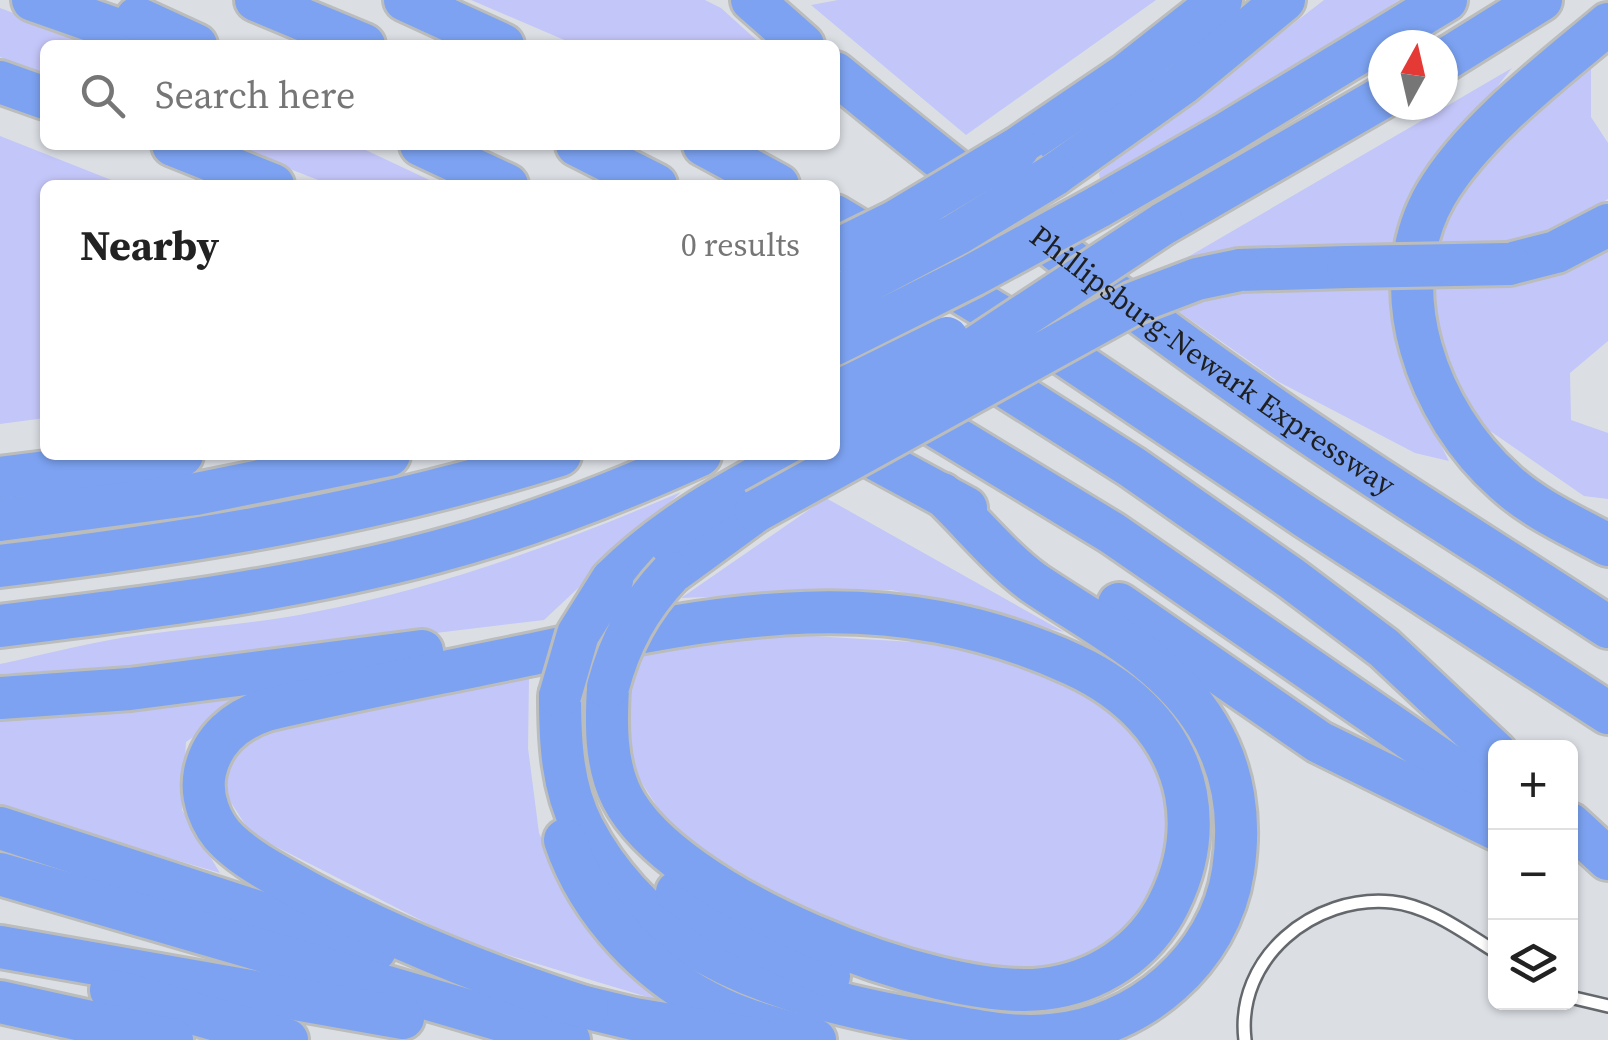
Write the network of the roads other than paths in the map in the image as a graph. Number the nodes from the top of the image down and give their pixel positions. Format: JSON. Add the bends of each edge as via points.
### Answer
{"nodes":[{"id":1,"x":33,"y":0,"type":"edge"},
{"id":2,"x":95,"y":0,"type":"edge"},
{"id":3,"x":256,"y":0,"type":"edge"},
{"id":4,"x":405,"y":0,"type":"edge"},
{"id":5,"x":1221,"y":0,"type":"edge"},
{"id":6,"x":1284,"y":0,"type":"edge"},
{"id":7,"x":1446,"y":0,"type":"edge"},
{"id":8,"x":1542,"y":0,"type":"edge"},
{"id":9,"x":758,"y":4,"type":"edge"},
{"id":10,"x":1608,"y":24,"type":"edge"},
{"id":11,"x":147,"y":40,"type":"edge"},
{"id":12,"x":185,"y":40,"type":"edge"},
{"id":13,"x":352,"y":40,"type":"edge"},
{"id":14,"x":492,"y":40,"type":"edge"},
{"id":15,"x":798,"y":40,"type":"edge"},
{"id":16,"x":1458,"y":52,"type":"edge"},
{"id":17,"x":840,"y":77,"type":"edge"},
{"id":18,"x":0,"y":82,"type":"edge"},
{"id":19,"x":40,"y":96,"type":"edge"},
{"id":20,"x":1368,"y":106,"type":"edge"},
{"id":21,"x":185,"y":150,"type":"edge"},
{"id":22,"x":432,"y":150,"type":"edge"},
{"id":23,"x":588,"y":150,"type":"edge"},
{"id":24,"x":713,"y":150,"type":"edge"},
{"id":25,"x":260,"y":180,"type":"edge"},
{"id":26,"x":496,"y":180,"type":"edge"},
{"id":27,"x":646,"y":180,"type":"edge"},
{"id":28,"x":769,"y":180,"type":"edge"},
{"id":29,"x":840,"y":219,"type":"edge"},
{"id":30,"x":1163,"y":224,"type":"junction"},
{"id":31,"x":1608,"y":225,"type":"edge"},
{"id":32,"x":840,"y":248,"type":"edge"},
{"id":33,"x":840,"y":286,"type":"edge"},
{"id":34,"x":840,"y":295,"type":"edge"},
{"id":35,"x":840,"y":342,"type":"edge"},
{"id":36,"x":840,"y":369,"type":"edge"},
{"id":37,"x":840,"y":390,"type":"edge"},
{"id":38,"x":840,"y":433,"type":"edge"},
{"id":39,"x":840,"y":439,"type":"edge"},
{"id":40,"x":40,"y":448,"type":"edge"},
{"id":41,"x":0,"y":449,"type":"edge"},
{"id":42,"x":840,"y":452,"type":"edge"},
{"id":43,"x":142,"y":460,"type":"edge"},
{"id":44,"x":366,"y":460,"type":"edge"},
{"id":45,"x":543,"y":460,"type":"edge"},
{"id":46,"x":792,"y":460,"type":"edge"},
{"id":47,"x":825,"y":460,"type":"edge"},
{"id":48,"x":686,"y":462,"type":"edge"},
{"id":49,"x":0,"y":478,"type":"edge"},
{"id":50,"x":942,"y":494,"type":"junction"},
{"id":51,"x":740,"y":503,"type":"junction"},
{"id":52,"x":0,"y":520,"type":"edge"},
{"id":53,"x":1608,"y":545,"type":"edge"},
{"id":54,"x":0,"y":566,"type":"edge"},
{"id":55,"x":342,"y":574,"type":"junction"},
{"id":56,"x":0,"y":606,"type":"edge"},
{"id":57,"x":693,"y":621,"type":"junction"},
{"id":58,"x":0,"y":626,"type":"edge"},
{"id":59,"x":1608,"y":627,"type":"edge"},
{"id":60,"x":608,"y":686,"type":"junction"},
{"id":61,"x":560,"y":696,"type":"junction"},
{"id":62,"x":0,"y":698,"type":"edge"},
{"id":63,"x":1608,"y":712,"type":"edge"},
{"id":64,"x":1488,"y":746,"type":"edge"},
{"id":65,"x":1488,"y":792,"type":"edge"},
{"id":66,"x":1488,"y":825,"type":"edge"},
{"id":67,"x":0,"y":828,"type":"edge"},
{"id":68,"x":1577,"y":830,"type":"edge"},
{"id":69,"x":1578,"y":853,"type":"edge"},
{"id":70,"x":1608,"y":859,"type":"edge"},
{"id":71,"x":1578,"y":870,"type":"edge"},
{"id":72,"x":0,"y":874,"type":"edge"},
{"id":73,"x":1608,"y":874,"type":"edge"},
{"id":74,"x":1608,"y":884,"type":"edge"},
{"id":75,"x":0,"y":947,"type":"edge"},
{"id":76,"x":1488,"y":947,"type":"edge"},
{"id":77,"x":0,"y":958,"type":"edge"},
{"id":78,"x":1578,"y":998,"type":"edge"},
{"id":79,"x":0,"y":1002,"type":"edge"},
{"id":80,"x":1608,"y":1006,"type":"edge"},
{"id":81,"x":578,"y":1024,"type":"edge"},
{"id":82,"x":1009,"y":1034,"type":"junction"},
{"id":83,"x":172,"y":1040,"type":"edge"},
{"id":84,"x":287,"y":1040,"type":"edge"},
{"id":85,"x":518,"y":1040,"type":"edge"},
{"id":86,"x":761,"y":1040,"type":"edge"},
{"id":87,"x":815,"y":1040,"type":"edge"},
{"id":88,"x":1245,"y":1040,"type":"edge"}],
"edges":[{"from":1,"to":11,"type":"highway"},
{"from":2,"to":12,"type":"highway"},
{"from":3,"to":13,"type":"highway"},
{"from":4,"to":14,"type":"highway"},
{"from":5,"to":32,"type":"highway","bridge":true,"via":[[1018,148]]},
{"from":6,"to":34,"type":"highway","bridge":true,"via":[[1169,94],[1054,175]]},
{"from":7,"to":35,"type":"highway","bridge":true,"via":[[1098,207]]},
{"from":8,"to":16,"type":"highway"},
{"from":9,"to":15,"type":"highway"},
{"from":10,"to":53,"type":"highway","via":[[1490,129],[1446,179],[1418,236],[1412,300],[1416,336],[1439,394],[1487,466],[1530,501]]},
{"from":17,"to":59,"type":"highway","name":"Phillipsburg-Newark Expressway","via":[[1184,345]]},
{"from":18,"to":19,"type":"highway"},
{"from":20,"to":30,"type":"highway"},
{"from":21,"to":25,"type":"highway"},
{"from":22,"to":26,"type":"highway"},
{"from":23,"to":27,"type":"highway"},
{"from":24,"to":28,"type":"highway"},
{"from":29,"to":63,"type":"highway","via":[[1068,357]]},
{"from":30,"to":37,"type":"highway","bridge":true},
{"from":30,"to":38,"type":"highway","bridge":true},
{"from":31,"to":42,"type":"highway","bridge":true,"via":[[1556,252],[1509,264],[1240,270],[1197,279],[1134,304]]},
{"from":33,"to":64,"type":"highway","via":[[1060,420],[1250,548],[1384,648]]},
{"from":36,"to":65,"type":"highway","via":[[1128,543]]},
{"from":39,"to":50,"type":"highway"},
{"from":40,"to":41,"type":"highway"},
{"from":43,"to":49,"type":"highway"},
{"from":44,"to":52,"type":"highway","via":[[243,486]]},
{"from":45,"to":54,"type":"highway","via":[[296,524]]},
{"from":46,"to":51,"type":"highway"},
{"from":47,"to":51,"type":"highway","bridge":true},
{"from":48,"to":55,"type":"highway","via":[[533,522]]},
{"from":50,"to":66,"type":"highway","via":[[1093,587],[1319,742]]},
{"from":50,"to":82,"type":"highway","via":[[1031,580],[1120,639],[1182,692],[1218,745],[1234,800],[1228,896],[1212,932],[1175,979],[1144,1003],[1094,1026],[1050,1036]]},
{"from":51,"to":60,"type":"highway","bridge":true,"via":[[644,603]]},
{"from":51,"to":61,"type":"highway","bridge":true,"via":[[646,547],[612,580],[578,634]]},
{"from":55,"to":56,"type":"highway"},
{"from":55,"to":58,"type":"highway"},
{"from":57,"to":60,"type":"highway","via":[[838,612],[915,617],[1015,641],[1104,681],[1150,720],[1181,776],[1186,858],[1165,912],[1130,954],[1096,975],[1022,990],[914,970],[792,926],[702,878],[643,827],[622,796],[611,762]]},
{"from":57,"to":62,"type":"highway","via":[[130,689]]},
{"from":57,"to":81,"type":"highway","via":[[266,710],[227,731],[206,769],[204,798],[216,826],[254,861],[411,943],[497,977]]},
{"from":60,"to":82,"type":"highway","via":[[601,743],[610,797],[630,843],[667,884],[727,928],[807,967],[917,1010]]},
{"from":61,"to":82,"type":"highway","via":[[562,756],[574,810],[611,870],[668,929],[734,968],[788,988],[890,1015]]},
{"from":61,"to":87,"type":"highway","via":[[554,766],[560,826],[578,872],[608,917],[660,971],[698,997]]},
{"from":67,"to":81,"type":"highway","via":[[400,958]]},
{"from":68,"to":70,"type":"highway"},
{"from":69,"to":73,"type":"highway"},
{"from":71,"to":74,"type":"highway"},
{"from":72,"to":81,"type":"highway"},
{"from":75,"to":85,"type":"highway"},
{"from":76,"to":88,"type":"lane","via":[[1418,908],[1394,902],[1326,910],[1267,956],[1245,1002]]},
{"from":77,"to":84,"type":"highway"},
{"from":78,"to":80,"type":"lane"},
{"from":79,"to":83,"type":"highway"},
{"from":81,"to":86,"type":"highway"}]}
